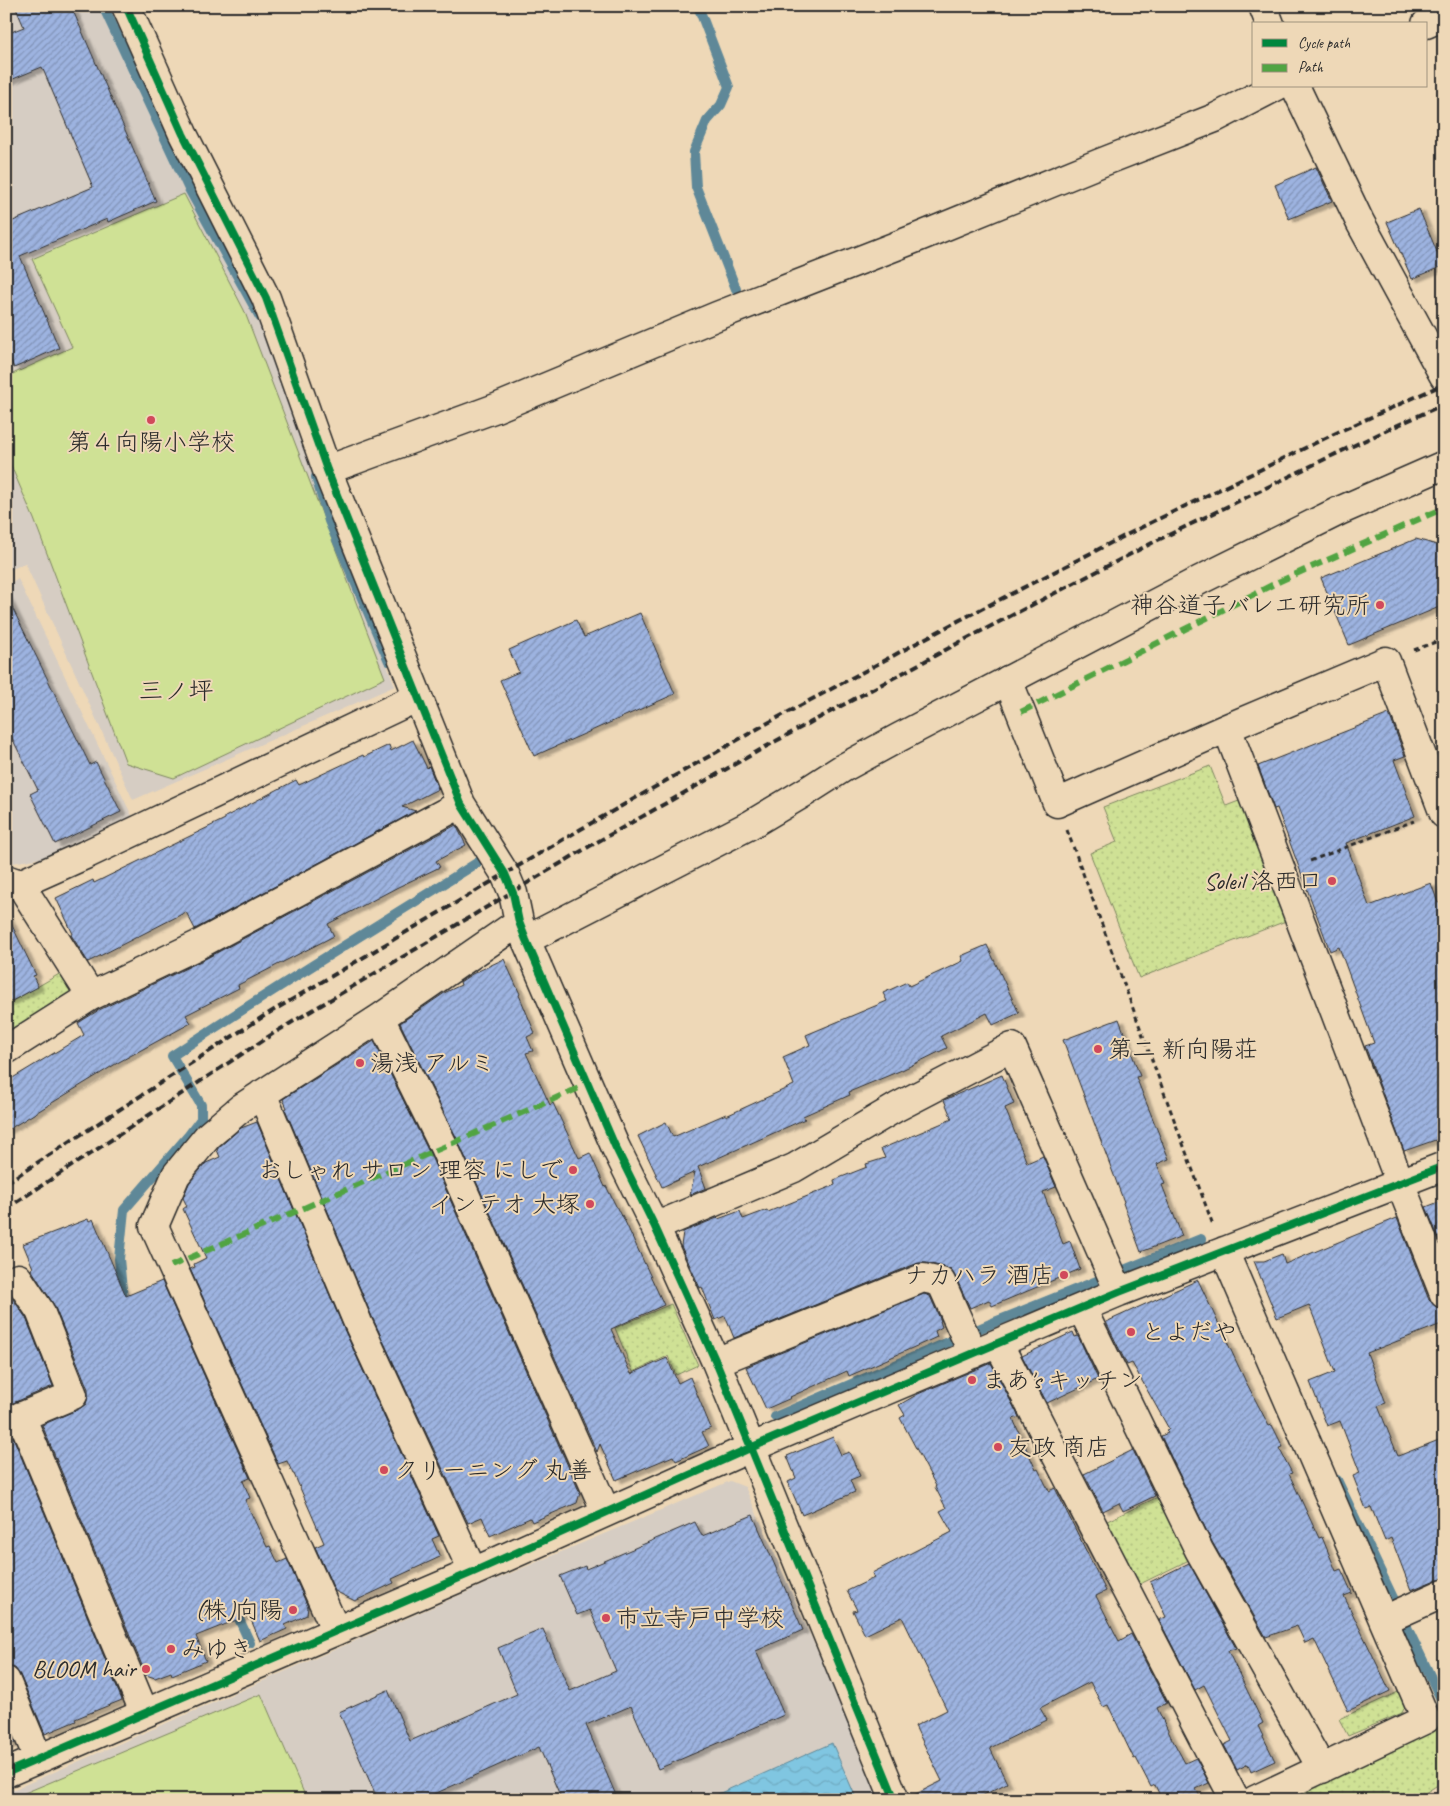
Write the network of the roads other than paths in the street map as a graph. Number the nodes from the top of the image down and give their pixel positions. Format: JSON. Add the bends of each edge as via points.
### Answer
{"nodes":[{"id":1,"x":126,"y":6,"type":"edge"},
{"id":2,"x":1263,"y":6,"type":"edge"},
{"id":3,"x":1444,"y":16,"type":"edge"},
{"id":4,"x":1269,"y":22,"type":"edge"},
{"id":5,"x":1428,"y":23,"type":"edge"},
{"id":6,"x":1273,"y":88,"type":"edge"},
{"id":7,"x":1296,"y":88,"type":"edge"},
{"id":8,"x":1444,"y":376,"type":"edge"},
{"id":9,"x":1444,"y":465,"type":"edge"},
{"id":10,"x":327,"y":470,"type":"junction"},
{"id":11,"x":1008,"y":680,"type":"junction"},
{"id":12,"x":418,"y":697,"type":"junction"},
{"id":13,"x":1227,"y":728,"type":"junction"},
{"id":14,"x":461,"y":804,"type":"junction"},
{"id":15,"x":1443,"y":812,"type":"edge"},
{"id":16,"x":13,"y":882,"type":"edge"},
{"id":17,"x":522,"y":931,"type":"junction"},
{"id":18,"x":91,"y":996,"type":"junction"},
{"id":19,"x":380,"y":1018,"type":"junction"},
{"id":20,"x":6,"y":1050,"type":"edge"},
{"id":21,"x":262,"y":1094,"type":"junction"},
{"id":22,"x":1444,"y":1166,"type":"edge"},
{"id":23,"x":1400,"y":1183,"type":"junction"},
{"id":24,"x":655,"y":1227,"type":"junction"},
{"id":25,"x":1224,"y":1251,"type":"junction"},
{"id":26,"x":18,"y":1278,"type":"dead end"},
{"id":27,"x":1119,"y":1292,"type":"junction"},
{"id":28,"x":1444,"y":1294,"type":"edge"},
{"id":29,"x":1082,"y":1309,"type":"junction"},
{"id":30,"x":998,"y":1343,"type":"junction"},
{"id":31,"x":974,"y":1354,"type":"junction"},
{"id":32,"x":716,"y":1362,"type":"junction"},
{"id":33,"x":14,"y":1419,"type":"edge"},
{"id":34,"x":750,"y":1448,"type":"junction"},
{"id":35,"x":606,"y":1512,"type":"junction"},
{"id":36,"x":472,"y":1572,"type":"junction"},
{"id":37,"x":1444,"y":1593,"type":"edge"},
{"id":38,"x":1384,"y":1620,"type":"junction"},
{"id":39,"x":336,"y":1631,"type":"junction"},
{"id":40,"x":6,"y":1681,"type":"edge"},
{"id":41,"x":144,"y":1712,"type":"junction"},
{"id":42,"x":38,"y":1758,"type":"junction"},
{"id":43,"x":1322,"y":1769,"type":"junction"},
{"id":44,"x":6,"y":1773,"type":"edge"},
{"id":45,"x":895,"y":1800,"type":"edge"},
{"id":46,"x":1235,"y":1800,"type":"edge"},
{"id":47,"x":1255,"y":1800,"type":"edge"}],
"edges":[{"from":1,"to":10,"type":"street","via":[[184,134],[266,298]]},
{"from":2,"to":4,"type":"street"},
{"from":3,"to":5,"type":"street"},
{"from":6,"to":10,"type":"street","via":[[1215,118],[717,316],[496,408]]},
{"from":7,"to":8,"type":"street","via":[[1360,222]]},
{"from":9,"to":11,"type":"street","via":[[1339,511]]},
{"from":10,"to":12,"type":"street"},
{"from":11,"to":13,"type":"street","via":[[1057,803]]},
{"from":11,"to":17,"type":"street","via":[[843,768],[750,825]]},
{"from":12,"to":14,"type":"street"},
{"from":12,"to":16,"type":"street","via":[[85,856]]},
{"from":13,"to":15,"type":"street","via":[[1386,661]]},
{"from":13,"to":23,"type":"street"},
{"from":14,"to":17,"type":"street","via":[[505,874]]},
{"from":14,"to":18,"type":"street","via":[[198,945]]},
{"from":16,"to":18,"type":"street"},
{"from":17,"to":19,"type":"street"},
{"from":17,"to":24,"type":"street","via":[[615,1146]]},
{"from":18,"to":20,"type":"street"},
{"from":19,"to":21,"type":"street"},
{"from":19,"to":35,"type":"street","via":[[444,1147]]},
{"from":21,"to":36,"type":"street","via":[[358,1323]]},
{"from":21,"to":39,"type":"street","via":[[208,1136],[176,1175],[154,1226]]},
{"from":22,"to":23,"type":"street"},
{"from":23,"to":25,"type":"street"},
{"from":23,"to":28,"type":"street"},
{"from":24,"to":27,"type":"street","via":[[794,1168],[897,1107],[1012,1047]]},
{"from":24,"to":32,"type":"street"},
{"from":25,"to":27,"type":"street"},
{"from":25,"to":38,"type":"street"},
{"from":26,"to":33,"type":"street","via":[[40,1311],[73,1395]]},
{"from":27,"to":29,"type":"street"},
{"from":29,"to":30,"type":"street"},
{"from":29,"to":43,"type":"street","via":[[1199,1550]]},
{"from":30,"to":31,"type":"street"},
{"from":30,"to":46,"type":"street"},
{"from":31,"to":32,"type":"street","via":[[941,1282],[923,1278]]},
{"from":31,"to":34,"type":"street"},
{"from":32,"to":34,"type":"street"},
{"from":33,"to":41,"type":"street"},
{"from":34,"to":35,"type":"street"},
{"from":34,"to":45,"type":"street"},
{"from":35,"to":36,"type":"street"},
{"from":36,"to":39,"type":"street"},
{"from":37,"to":38,"type":"street"},
{"from":38,"to":43,"type":"street","via":[[1426,1718]]},
{"from":39,"to":41,"type":"street"},
{"from":40,"to":42,"type":"street"},
{"from":41,"to":42,"type":"street"},
{"from":42,"to":44,"type":"street"},
{"from":43,"to":47,"type":"street"}]}
